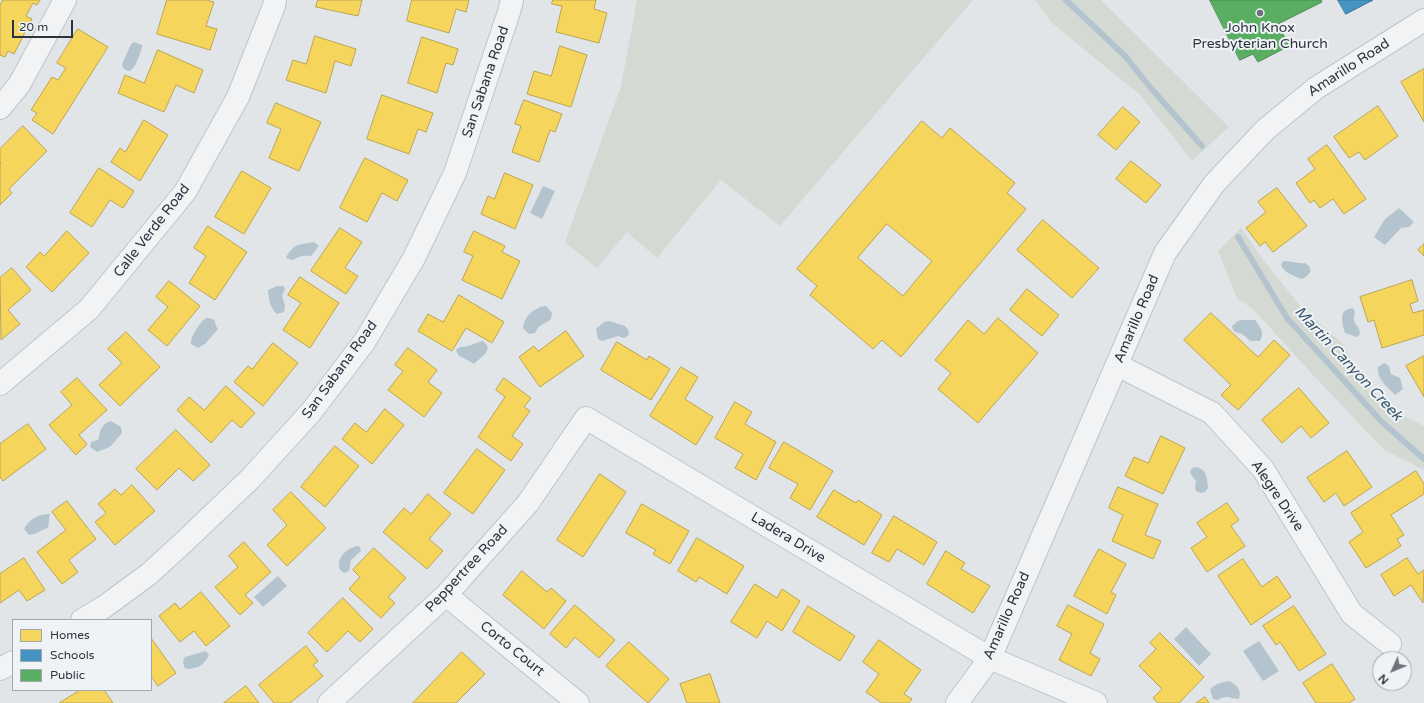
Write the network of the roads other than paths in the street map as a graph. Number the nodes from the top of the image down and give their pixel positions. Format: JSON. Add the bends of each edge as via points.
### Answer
{"nodes":[{"id":1,"x":65,"y":0,"type":"edge"},
{"id":2,"x":275,"y":0,"type":"edge"},
{"id":3,"x":512,"y":0,"type":"edge"},
{"id":4,"x":1424,"y":20,"type":"edge"},
{"id":5,"x":0,"y":108,"type":"edge"},
{"id":6,"x":1117,"y":365,"type":"junction"},
{"id":7,"x":0,"y":384,"type":"edge"},
{"id":8,"x":586,"y":418,"type":"joint"},
{"id":9,"x":446,"y":595,"type":"junction"},
{"id":10,"x":84,"y":619,"type":"edge"},
{"id":11,"x":1390,"y":644,"type":"dead end"},
{"id":12,"x":990,"y":658,"type":"junction"},
{"id":13,"x":12,"y":663,"type":"edge"},
{"id":14,"x":0,"y":669,"type":"edge"},
{"id":15,"x":329,"y":703,"type":"edge"},
{"id":16,"x":578,"y":703,"type":"edge"},
{"id":17,"x":957,"y":703,"type":"edge"},
{"id":18,"x":1096,"y":703,"type":"edge"}],
"edges":[{"from":1,"to":5,"type":"street","via":[[19,86]]},
{"from":2,"to":7,"type":"street","name":"Calle Verde Road","via":[[238,97],[185,192],[89,309]]},
{"from":3,"to":10,"type":"street","name":"San Sabana Road","via":[[455,174],[414,258],[365,341],[311,412],[251,478],[149,574]]},
{"from":4,"to":6,"type":"street","name":"Amarillo Road","via":[[1316,88],[1265,130],[1214,184],[1165,253]]},
{"from":6,"to":11,"type":"street","name":"Alegre Drive","via":[[1212,413],[1263,469],[1352,614]]},
{"from":6,"to":12,"type":"street","name":"Amarillo Road"},
{"from":8,"to":9,"type":"street","name":"Peppertree Road","via":[[528,503]]},
{"from":8,"to":12,"type":"street","name":"Ladera Drive"},
{"from":9,"to":15,"type":"street","name":"Peppertree Road"},
{"from":9,"to":16,"type":"street","name":"Corto Court"},
{"from":12,"to":17,"type":"street","name":"Amarillo Road"},
{"from":12,"to":18,"type":"street","name":"Ladera Drive"},
{"from":13,"to":14,"type":"street"}]}
